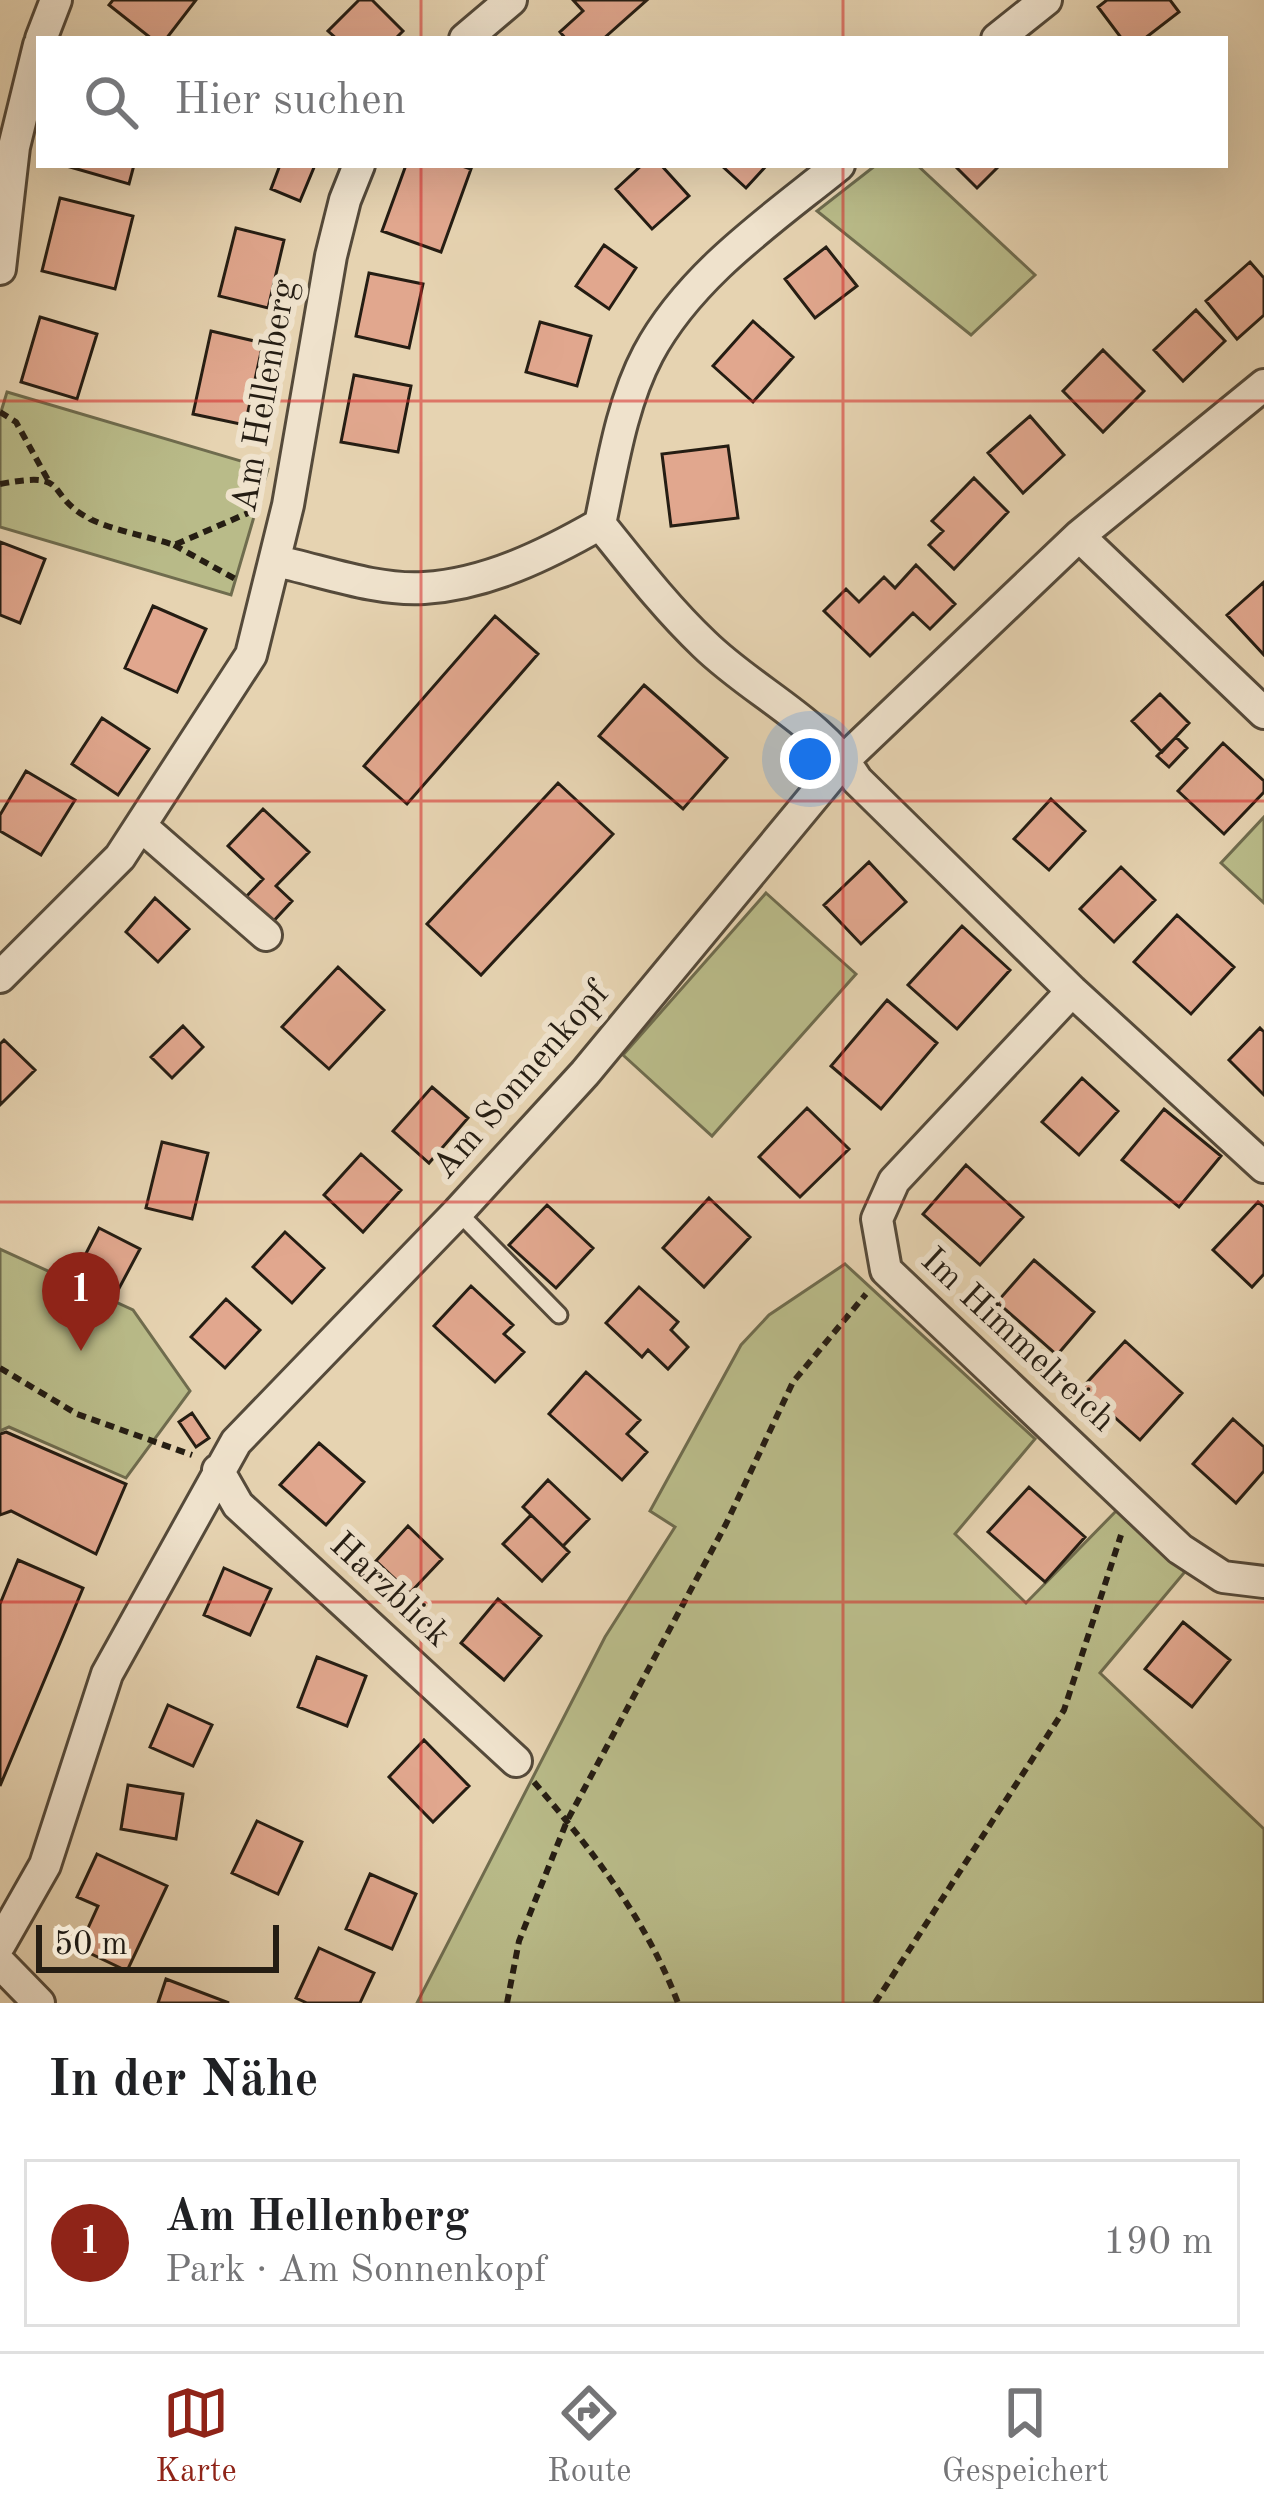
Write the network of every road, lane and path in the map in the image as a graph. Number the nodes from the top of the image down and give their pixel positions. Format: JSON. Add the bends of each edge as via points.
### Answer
{"nodes":[{"id":1,"x":56,"y":0,"type":"edge"},
{"id":2,"x":511,"y":0,"type":"edge"},
{"id":3,"x":1046,"y":0,"type":"edge"},
{"id":4,"x":42,"y":36,"type":"edge"},
{"id":5,"x":469,"y":36,"type":"edge"},
{"id":6,"x":1001,"y":36,"type":"edge"},
{"id":7,"x":36,"y":52,"type":"edge"},
{"id":8,"x":7,"y":146,"type":"edge"},
{"id":9,"x":358,"y":168,"type":"edge"},
{"id":10,"x":835,"y":168,"type":"edge"},
{"id":11,"x":0,"y":269,"type":"edge"},
{"id":12,"x":1264,"y":385,"type":"edge"},
{"id":13,"x":0,"y":412,"type":"edge"},
{"id":14,"x":48,"y":480,"type":"junction"},
{"id":15,"x":0,"y":484,"type":"edge"},
{"id":16,"x":288,"y":505,"type":"junction"},
{"id":17,"x":599,"y":524,"type":"junction"},
{"id":18,"x":1079,"y":536,"type":"junction"},
{"id":19,"x":174,"y":545,"type":"junction"},
{"id":20,"x":276,"y":561,"type":"junction"},
{"id":21,"x":266,"y":597,"type":"junction"},
{"id":22,"x":1264,"y":713,"type":"edge"},
{"id":23,"x":844,"y":760,"type":"junction"},
{"id":24,"x":141,"y":826,"type":"junction"},
{"id":25,"x":266,"y":935,"type":"dead end"},
{"id":26,"x":0,"y":976,"type":"edge"},
{"id":27,"x":1072,"y":991,"type":"junction"},
{"id":28,"x":1264,"y":1167,"type":"edge"},
{"id":29,"x":458,"y":1212,"type":"junction"},
{"id":30,"x":886,"y":1270,"type":"junction"},
{"id":31,"x":559,"y":1315,"type":"dead end"},
{"id":32,"x":0,"y":1368,"type":"edge"},
{"id":33,"x":218,"y":1470,"type":"junction"},
{"id":34,"x":1132,"y":1504,"type":"junction"},
{"id":35,"x":1264,"y":1582,"type":"edge"},
{"id":36,"x":516,"y":1761,"type":"joint"},
{"id":37,"x":567,"y":1821,"type":"junction"},
{"id":38,"x":0,"y":1944,"type":"edge"},
{"id":39,"x":0,"y":1964,"type":"edge"},
{"id":40,"x":39,"y":2003,"type":"edge"},
{"id":41,"x":507,"y":2003,"type":"edge"},
{"id":42,"x":678,"y":2003,"type":"edge"},
{"id":43,"x":875,"y":2003,"type":"edge"}],
"edges":[{"from":1,"to":4,"type":"street"},
{"from":2,"to":5,"type":"street"},
{"from":3,"to":6,"type":"street"},
{"from":7,"to":8,"type":"street"},
{"from":8,"to":11,"type":"street"},
{"from":9,"to":16,"type":"street","name":"Am Hellenberg","via":[[331,256]]},
{"from":10,"to":17,"type":"street","via":[[706,275],[667,324],[632,392]]},
{"from":12,"to":18,"type":"street","name":"Am Sonnenkopf"},
{"from":13,"to":14,"type":"path","via":[[16,422]]},
{"from":14,"to":15,"type":"path"},
{"from":14,"to":19,"type":"path","via":[[88,518]]},
{"from":16,"to":19,"type":"path","via":[[262,507]]},
{"from":16,"to":20,"type":"street","name":"Am Hellenberg"},
{"from":17,"to":20,"type":"street","via":[[521,564],[423,588]]},
{"from":17,"to":23,"type":"street","via":[[703,644]]},
{"from":18,"to":22,"type":"street"},
{"from":18,"to":23,"type":"street","name":"Am Sonnenkopf"},
{"from":19,"to":21,"type":"path"},
{"from":20,"to":21,"type":"street","name":"Am Hellenberg"},
{"from":21,"to":24,"type":"street","name":"Am Hellenberg","via":[[251,655]]},
{"from":23,"to":27,"type":"street","via":[[856,781]]},
{"from":23,"to":29,"type":"street","name":"Am Sonnenkopf","via":[[586,1073]]},
{"from":24,"to":25,"type":"street"},
{"from":24,"to":26,"type":"street","name":"Am Hellenberg"},
{"from":27,"to":28,"type":"street"},
{"from":27,"to":30,"type":"street","name":"Im Himmelreich","via":[[894,1181],[877,1220]]},
{"from":29,"to":31,"type":"lane"},
{"from":29,"to":33,"type":"street","name":"Am Sonnenkopf"},
{"from":30,"to":34,"type":"street","name":"Im Himmelreich"},
{"from":30,"to":37,"type":"path","via":[[793,1382]]},
{"from":32,"to":33,"type":"path","via":[[77,1414],[184,1450]]},
{"from":33,"to":36,"type":"street","name":"Harzblick","via":[[238,1505]]},
{"from":33,"to":38,"type":"street","name":"Am Sonnenkopf","via":[[107,1674],[45,1864]]},
{"from":34,"to":35,"type":"street","name":"Im Himmelreich","via":[[1223,1577]]},
{"from":34,"to":43,"type":"path","via":[[1064,1710]]},
{"from":36,"to":37,"type":"path"},
{"from":37,"to":41,"type":"path","via":[[519,1941]]},
{"from":37,"to":42,"type":"path","via":[[660,1956]]},
{"from":39,"to":40,"type":"street"}]}
